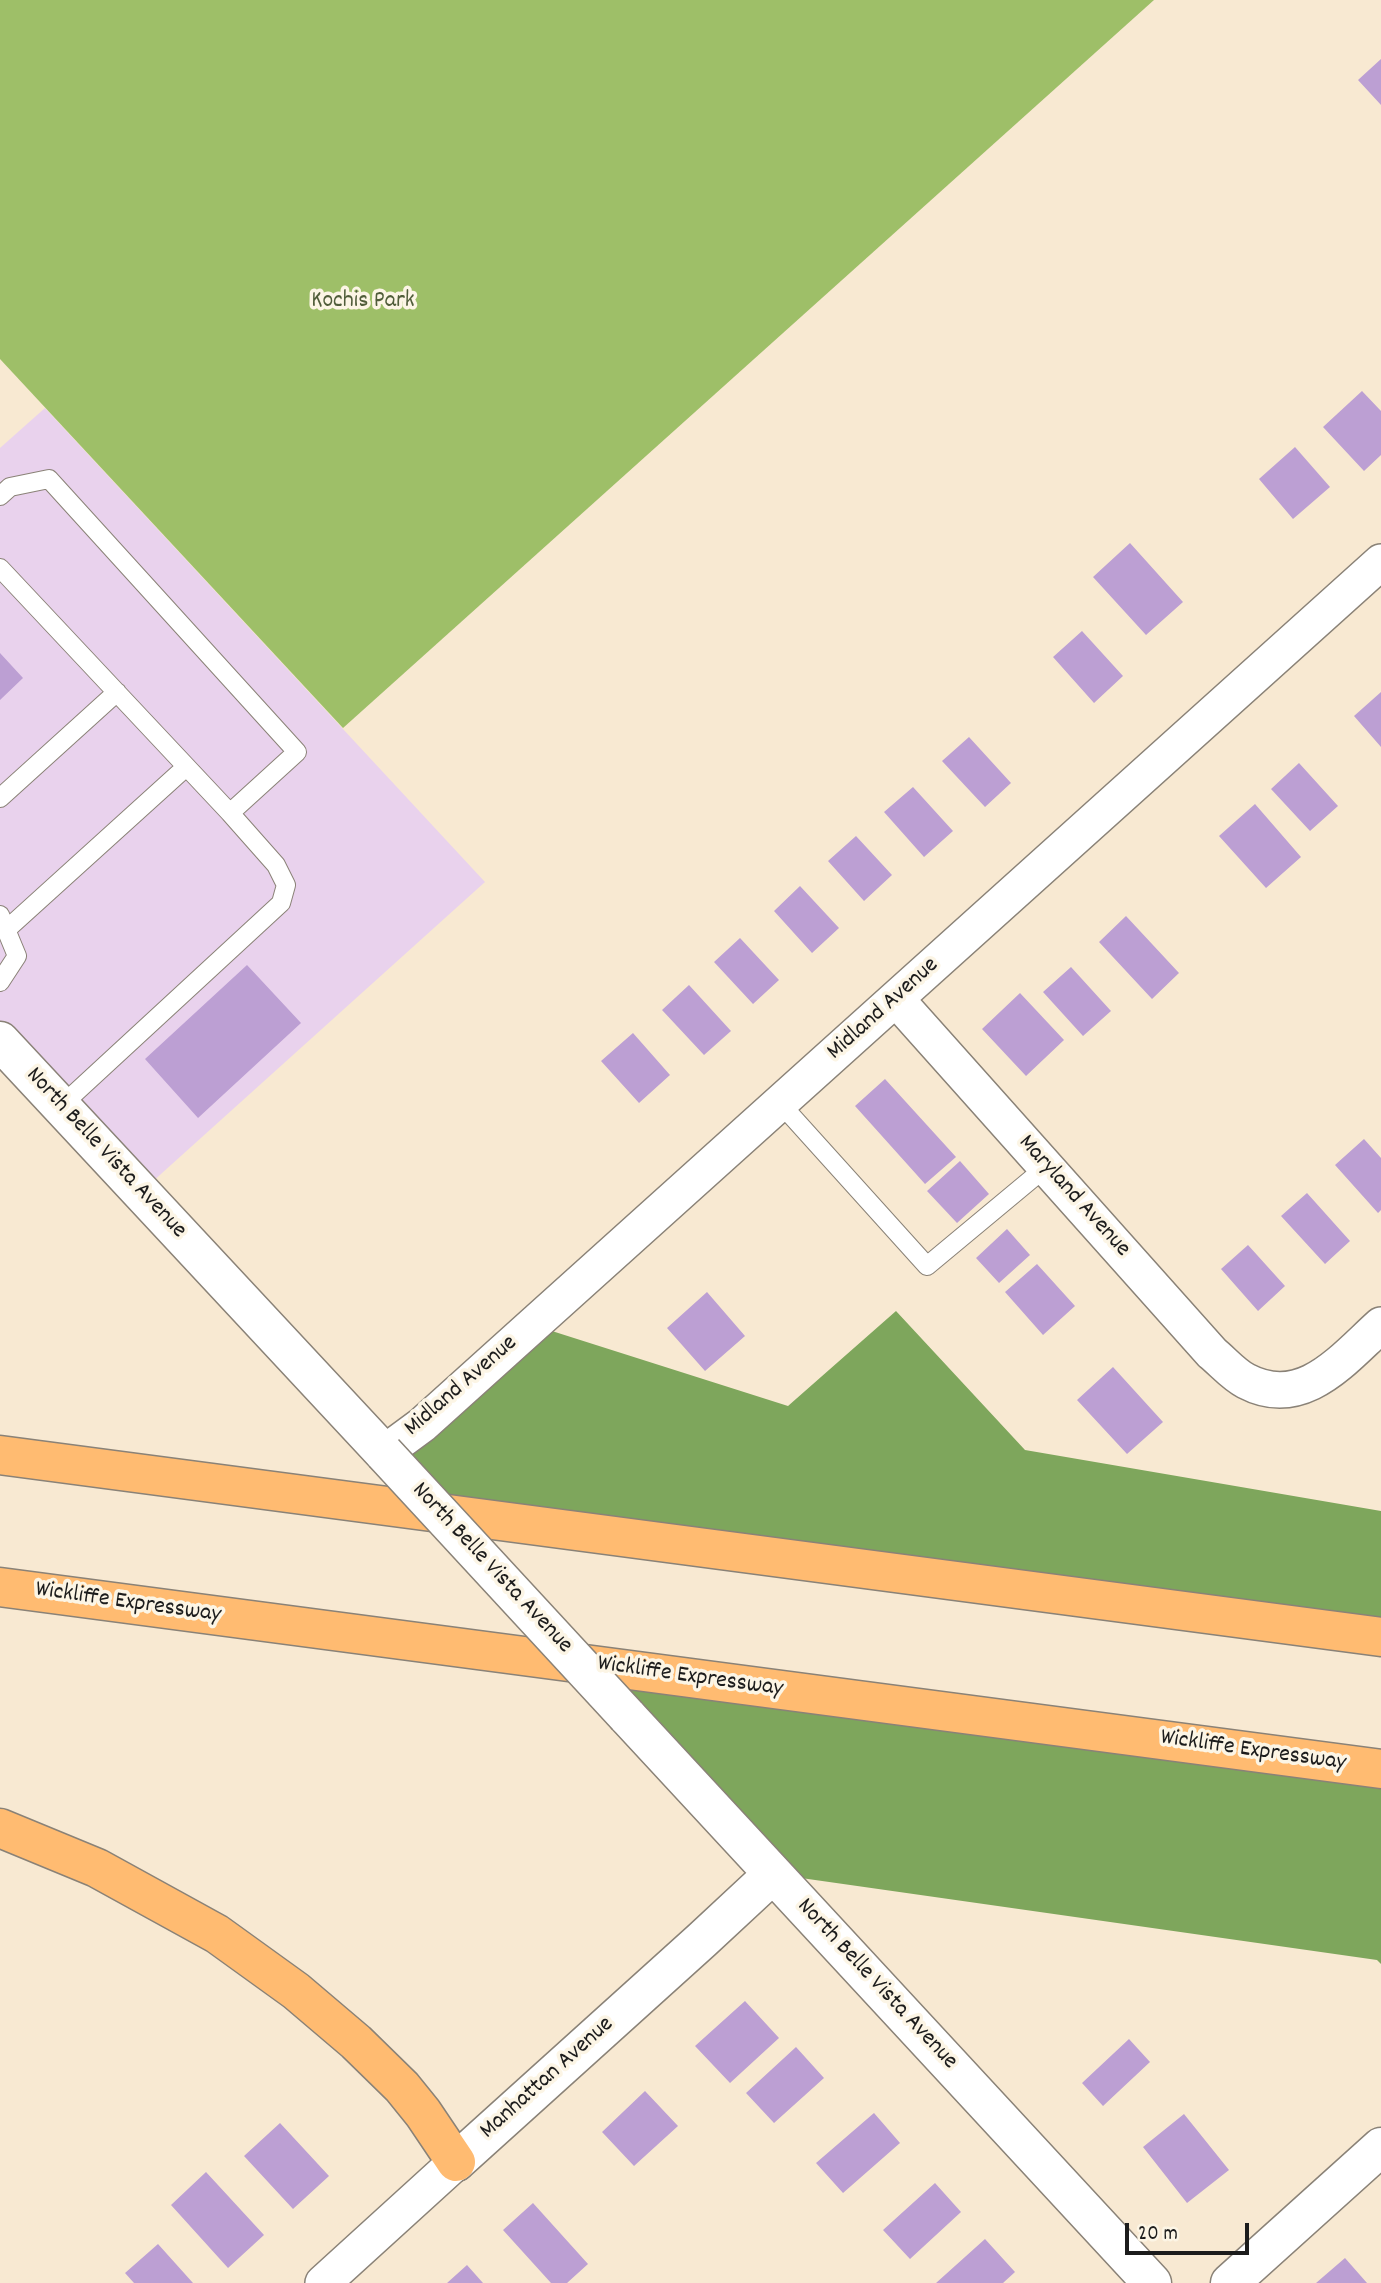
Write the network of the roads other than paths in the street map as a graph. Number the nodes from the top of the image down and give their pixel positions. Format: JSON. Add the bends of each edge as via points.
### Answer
{"nodes":[{"id":1,"x":0,"y":496,"type":"edge"},
{"id":2,"x":1381,"y":562,"type":"edge"},
{"id":3,"x":0,"y":568,"type":"edge"},
{"id":4,"x":117,"y":692,"type":"junction"},
{"id":5,"x":186,"y":767,"type":"junction"},
{"id":6,"x":0,"y":798,"type":"edge"},
{"id":7,"x":230,"y":813,"type":"junction"},
{"id":8,"x":3,"y":922,"type":"edge"},
{"id":9,"x":0,"y":982,"type":"edge"},
{"id":10,"x":896,"y":999,"type":"junction"},
{"id":11,"x":0,"y":1041,"type":"edge"},
{"id":12,"x":780,"y":1103,"type":"junction"},
{"id":13,"x":61,"y":1107,"type":"junction"},
{"id":14,"x":1046,"y":1167,"type":"junction"},
{"id":15,"x":1381,"y":1325,"type":"edge"},
{"id":16,"x":384,"y":1453,"type":"junction"},
{"id":17,"x":0,"y":1455,"type":"edge"},
{"id":18,"x":0,"y":1587,"type":"edge"},
{"id":19,"x":1381,"y":1637,"type":"edge"},
{"id":20,"x":1381,"y":1769,"type":"edge"},
{"id":21,"x":0,"y":1828,"type":"edge"},
{"id":22,"x":773,"y":1874,"type":"junction"},
{"id":23,"x":1381,"y":2147,"type":"edge"},
{"id":24,"x":456,"y":2162,"type":"junction"},
{"id":25,"x":323,"y":2283,"type":"edge"},
{"id":26,"x":1152,"y":2283,"type":"edge"},
{"id":27,"x":1230,"y":2283,"type":"edge"}],
"edges":[{"from":1,"to":7,"type":"lane","via":[[10,487],[49,479],[297,752]]},
{"from":2,"to":10,"type":"street","name":"Midland Avenue"},
{"from":3,"to":4,"type":"lane"},
{"from":4,"to":5,"type":"lane"},
{"from":4,"to":6,"type":"lane"},
{"from":5,"to":7,"type":"lane"},
{"from":5,"to":8,"type":"lane"},
{"from":7,"to":13,"type":"lane","via":[[276,865],[286,885],[281,903]]},
{"from":8,"to":9,"type":"lane","via":[[17,956]]},
{"from":10,"to":12,"type":"street","name":"Midland Avenue"},
{"from":10,"to":14,"type":"street","name":"Maryland Avenue"},
{"from":11,"to":13,"type":"street","name":"North Belle Vista Avenue"},
{"from":12,"to":14,"type":"lane","via":[[927,1266]]},
{"from":12,"to":16,"type":"street","name":"Midland Avenue"},
{"from":13,"to":16,"type":"street","name":"North Belle Vista Avenue"},
{"from":14,"to":15,"type":"street","name":"Maryland Avenue","via":[[1213,1353],[1245,1381],[1273,1391],[1314,1383]]},
{"from":16,"to":22,"type":"street","name":"North Belle Vista Avenue","bridge":true},
{"from":17,"to":19,"type":"highway"},
{"from":18,"to":20,"type":"highway","name":"Wickliffe Expressway"},
{"from":21,"to":24,"type":"highway","via":[[109,1874],[217,1934],[296,1991],[402,2087]]},
{"from":22,"to":24,"type":"street","name":"Manhattan Avenue"},
{"from":22,"to":26,"type":"street","name":"North Belle Vista Avenue"},
{"from":23,"to":27,"type":"street"},
{"from":24,"to":25,"type":"street","name":"Manhattan Avenue"}]}
